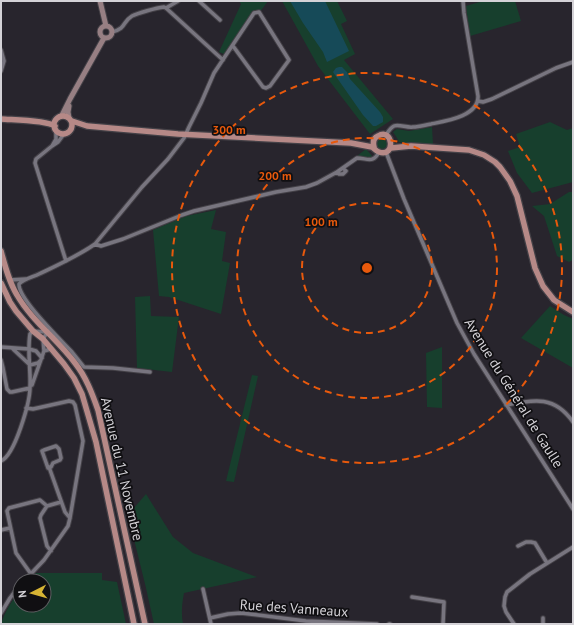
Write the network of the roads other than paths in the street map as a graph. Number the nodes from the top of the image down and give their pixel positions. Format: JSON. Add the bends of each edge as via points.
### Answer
{"nodes":[{"id":1,"x":100,"y":1,"type":"edge"},
{"id":2,"x":178,"y":1,"type":"edge"},
{"id":3,"x":199,"y":1,"type":"edge"},
{"id":4,"x":464,"y":1,"type":"edge"},
{"id":5,"x":166,"y":8,"type":"junction"},
{"id":6,"x":220,"y":20,"type":"dead end"},
{"id":7,"x":106,"y":26,"type":"junction"},
{"id":8,"x":112,"y":32,"type":"junction"},
{"id":9,"x":104,"y":38,"type":"junction"},
{"id":10,"x":233,"y":46,"type":"junction"},
{"id":11,"x":1,"y":50,"type":"edge"},
{"id":12,"x":223,"y":60,"type":"junction"},
{"id":13,"x":573,"y":62,"type":"edge"},
{"id":14,"x":1,"y":71,"type":"edge"},
{"id":15,"x":70,"y":99,"type":"junction"},
{"id":16,"x":478,"y":102,"type":"junction"},
{"id":17,"x":62,"y":115,"type":"junction"},
{"id":18,"x":1,"y":119,"type":"edge"},
{"id":19,"x":56,"y":119,"type":"junction"},
{"id":20,"x":70,"y":120,"type":"junction"},
{"id":21,"x":42,"y":122,"type":"junction"},
{"id":22,"x":87,"y":126,"type":"junction"},
{"id":23,"x":55,"y":129,"type":"junction"},
{"id":24,"x":71,"y":129,"type":"junction"},
{"id":25,"x":64,"y":134,"type":"junction"},
{"id":26,"x":186,"y":134,"type":"junction"},
{"id":27,"x":386,"y":135,"type":"junction"},
{"id":28,"x":374,"y":140,"type":"junction"},
{"id":29,"x":391,"y":141,"type":"junction"},
{"id":30,"x":351,"y":143,"type":"junction"},
{"id":31,"x":52,"y":146,"type":"junction"},
{"id":32,"x":411,"y":146,"type":"junction"},
{"id":33,"x":374,"y":147,"type":"junction"},
{"id":34,"x":390,"y":148,"type":"junction"},
{"id":35,"x":379,"y":152,"type":"junction"},
{"id":36,"x":386,"y":152,"type":"junction"},
{"id":37,"x":95,"y":244,"type":"junction"},
{"id":38,"x":1,"y":252,"type":"edge"},
{"id":39,"x":66,"y":261,"type":"junction"},
{"id":40,"x":29,"y":278,"type":"junction"},
{"id":41,"x":10,"y":280,"type":"junction"},
{"id":42,"x":1,"y":283,"type":"edge"},
{"id":43,"x":573,"y":312,"type":"edge"},
{"id":44,"x":48,"y":330,"type":"junction"},
{"id":45,"x":33,"y":331,"type":"junction"},
{"id":46,"x":43,"y":339,"type":"junction"},
{"id":47,"x":1,"y":347,"type":"edge"},
{"id":48,"x":12,"y":348,"type":"junction"},
{"id":49,"x":29,"y":350,"type":"junction"},
{"id":50,"x":52,"y":350,"type":"junction"},
{"id":51,"x":44,"y":351,"type":"junction"},
{"id":52,"x":41,"y":359,"type":"junction"},
{"id":53,"x":1,"y":360,"type":"edge"},
{"id":54,"x":30,"y":364,"type":"junction"},
{"id":55,"x":2,"y":368,"type":"edge"},
{"id":56,"x":150,"y":372,"type":"dead end"},
{"id":57,"x":30,"y":388,"type":"junction"},
{"id":58,"x":506,"y":405,"type":"junction"},
{"id":59,"x":26,"y":408,"type":"junction"},
{"id":60,"x":573,"y":422,"type":"edge"},
{"id":61,"x":1,"y":461,"type":"edge"},
{"id":62,"x":49,"y":467,"type":"junction"},
{"id":63,"x":61,"y":502,"type":"junction"},
{"id":64,"x":47,"y":506,"type":"junction"},
{"id":65,"x":573,"y":509,"type":"edge"},
{"id":66,"x":70,"y":518,"type":"junction"},
{"id":67,"x":10,"y":528,"type":"junction"},
{"id":68,"x":1,"y":530,"type":"edge"},
{"id":69,"x":518,"y":546,"type":"dead end"},
{"id":70,"x":573,"y":547,"type":"edge"},
{"id":71,"x":51,"y":550,"type":"junction"},
{"id":72,"x":547,"y":563,"type":"junction"},
{"id":73,"x":30,"y":573,"type":"edge"},
{"id":74,"x":32,"y":573,"type":"edge"},
{"id":75,"x":203,"y":589,"type":"dead end"},
{"id":76,"x":12,"y":595,"type":"edge"},
{"id":77,"x":412,"y":597,"type":"dead end"},
{"id":78,"x":1,"y":613,"type":"edge"},
{"id":79,"x":210,"y":618,"type":"junction"},
{"id":80,"x":542,"y":618,"type":"dead end"},
{"id":81,"x":134,"y":624,"type":"edge"},
{"id":82,"x":145,"y":624,"type":"edge"},
{"id":83,"x":211,"y":624,"type":"edge"},
{"id":84,"x":377,"y":624,"type":"edge"},
{"id":85,"x":443,"y":624,"type":"edge"},
{"id":86,"x":514,"y":624,"type":"edge"},
{"id":87,"x":543,"y":624,"type":"edge"}],
"edges":[{"from":1,"to":7,"type":"street"},
{"from":2,"to":5,"type":"street"},
{"from":3,"to":6,"type":"street"},
{"from":4,"to":16,"type":"street"},
{"from":5,"to":8,"type":"street","via":[[161,7],[134,15],[121,28]]},
{"from":5,"to":12,"type":"street"},
{"from":7,"to":8,"type":"street"},
{"from":7,"to":9,"type":"street","via":[[100,31]]},
{"from":8,"to":9,"type":"street"},
{"from":9,"to":15,"type":"street"},
{"from":10,"to":10,"type":"street","via":[[266,88],[289,60],[259,12],[254,13]]},
{"from":10,"to":12,"type":"street"},
{"from":11,"to":14,"type":"street","via":[[4,61]]},
{"from":12,"to":26,"type":"street","via":[[214,73]]},
{"from":13,"to":16,"type":"street","via":[[492,99]]},
{"from":15,"to":17,"type":"street"},
{"from":15,"to":20,"type":"street"},
{"from":16,"to":27,"type":"street","via":[[474,108],[459,117],[412,127],[396,126]]},
{"from":17,"to":19,"type":"main road"},
{"from":17,"to":20,"type":"main road"},
{"from":18,"to":21,"type":"main road"},
{"from":19,"to":21,"type":"main road"},
{"from":19,"to":23,"type":"main road"},
{"from":20,"to":22,"type":"main road"},
{"from":20,"to":24,"type":"main road"},
{"from":21,"to":23,"type":"main road","via":[[52,125]]},
{"from":22,"to":24,"type":"main road"},
{"from":22,"to":26,"type":"main road"},
{"from":23,"to":25,"type":"main road"},
{"from":23,"to":31,"type":"street","via":[[56,139]]},
{"from":24,"to":25,"type":"main road"},
{"from":25,"to":31,"type":"street"},
{"from":26,"to":30,"type":"main road"},
{"from":26,"to":37,"type":"street","via":[[168,159]]},
{"from":27,"to":28,"type":"main road","via":[[378,136]]},
{"from":27,"to":29,"type":"main road"},
{"from":28,"to":30,"type":"main road"},
{"from":28,"to":33,"type":"main road"},
{"from":29,"to":32,"type":"main road"},
{"from":29,"to":34,"type":"main road"},
{"from":30,"to":33,"type":"main road"},
{"from":31,"to":39,"type":"street","via":[[36,159],[35,163]]},
{"from":32,"to":34,"type":"main road"},
{"from":32,"to":43,"type":"main road","via":[[476,152],[490,158],[500,168],[517,196],[535,268],[543,286],[554,300]]},
{"from":33,"to":35,"type":"main road"},
{"from":34,"to":36,"type":"main road"},
{"from":35,"to":36,"type":"main road"},
{"from":35,"to":37,"type":"street","via":[[374,159],[357,158],[306,187],[194,211],[117,241],[101,246]]},
{"from":36,"to":58,"type":"street","name":"Avenue du Général de Gaulle","via":[[457,323]]},
{"from":37,"to":39,"type":"street"},
{"from":38,"to":41,"type":"main road","name":"Avenue du 11 Novembre"},
{"from":39,"to":40,"type":"street"},
{"from":40,"to":41,"type":"street"},
{"from":40,"to":44,"type":"street","via":[[20,283],[19,288]]},
{"from":41,"to":44,"type":"main road","name":"Avenue du 11 Novembre","via":[[24,306]]},
{"from":42,"to":45,"type":"main road","name":"Avenue du 11 Novembre","via":[[10,302]]},
{"from":44,"to":45,"type":"street"},
{"from":44,"to":46,"type":"street"},
{"from":44,"to":56,"type":"street","via":[[84,367]]},
{"from":44,"to":82,"type":"main road","name":"Avenue du 11 Novembre","via":[[85,377],[98,410]]},
{"from":45,"to":46,"type":"main road","name":"Avenue du 11 Novembre"},
{"from":45,"to":49,"type":"street","via":[[30,334]]},
{"from":46,"to":50,"type":"main road","name":"Avenue du 11 Novembre"},
{"from":46,"to":51,"type":"street"},
{"from":47,"to":48,"type":"street"},
{"from":48,"to":49,"type":"street"},
{"from":48,"to":54,"type":"street"},
{"from":49,"to":52,"type":"street","via":[[36,351]]},
{"from":49,"to":54,"type":"street"},
{"from":50,"to":51,"type":"street"},
{"from":50,"to":81,"type":"main road","name":"Avenue du 11 Novembre","via":[[74,378],[88,414]]},
{"from":51,"to":52,"type":"street"},
{"from":52,"to":54,"type":"street","via":[[38,363]]},
{"from":52,"to":57,"type":"street"},
{"from":53,"to":55,"type":"street"},
{"from":54,"to":57,"type":"street"},
{"from":55,"to":57,"type":"street","via":[[8,391]]},
{"from":57,"to":59,"type":"street"},
{"from":58,"to":60,"type":"street","via":[[549,402],[564,410]]},
{"from":58,"to":65,"type":"street","name":"Avenue du Général de Gaulle"},
{"from":59,"to":61,"type":"street","via":[[14,445]]},
{"from":59,"to":66,"type":"street","via":[[33,409],[70,401],[75,405],[83,441]]},
{"from":62,"to":62,"type":"street","via":[[42,451],[56,446],[61,458]]},
{"from":62,"to":63,"type":"street"},
{"from":63,"to":64,"type":"street"},
{"from":63,"to":66,"type":"street"},
{"from":64,"to":67,"type":"street","via":[[40,500],[8,509]]},
{"from":64,"to":71,"type":"street","via":[[40,518],[47,546]]},
{"from":66,"to":71,"type":"street","via":[[68,526]]},
{"from":67,"to":68,"type":"street"},
{"from":67,"to":73,"type":"street","via":[[18,556]]},
{"from":69,"to":72,"type":"street","via":[[526,542],[535,543]]},
{"from":70,"to":72,"type":"street"},
{"from":71,"to":74,"type":"street"},
{"from":72,"to":86,"type":"street","via":[[507,592],[504,606]]},
{"from":75,"to":79,"type":"street"},
{"from":76,"to":78,"type":"street"},
{"from":77,"to":85,"type":"street","via":[[444,602]]},
{"from":79,"to":83,"type":"street"},
{"from":79,"to":84,"type":"street","name":"Rue des Vanneaux","via":[[241,613],[306,621]]},
{"from":80,"to":87,"type":"street"}]}
